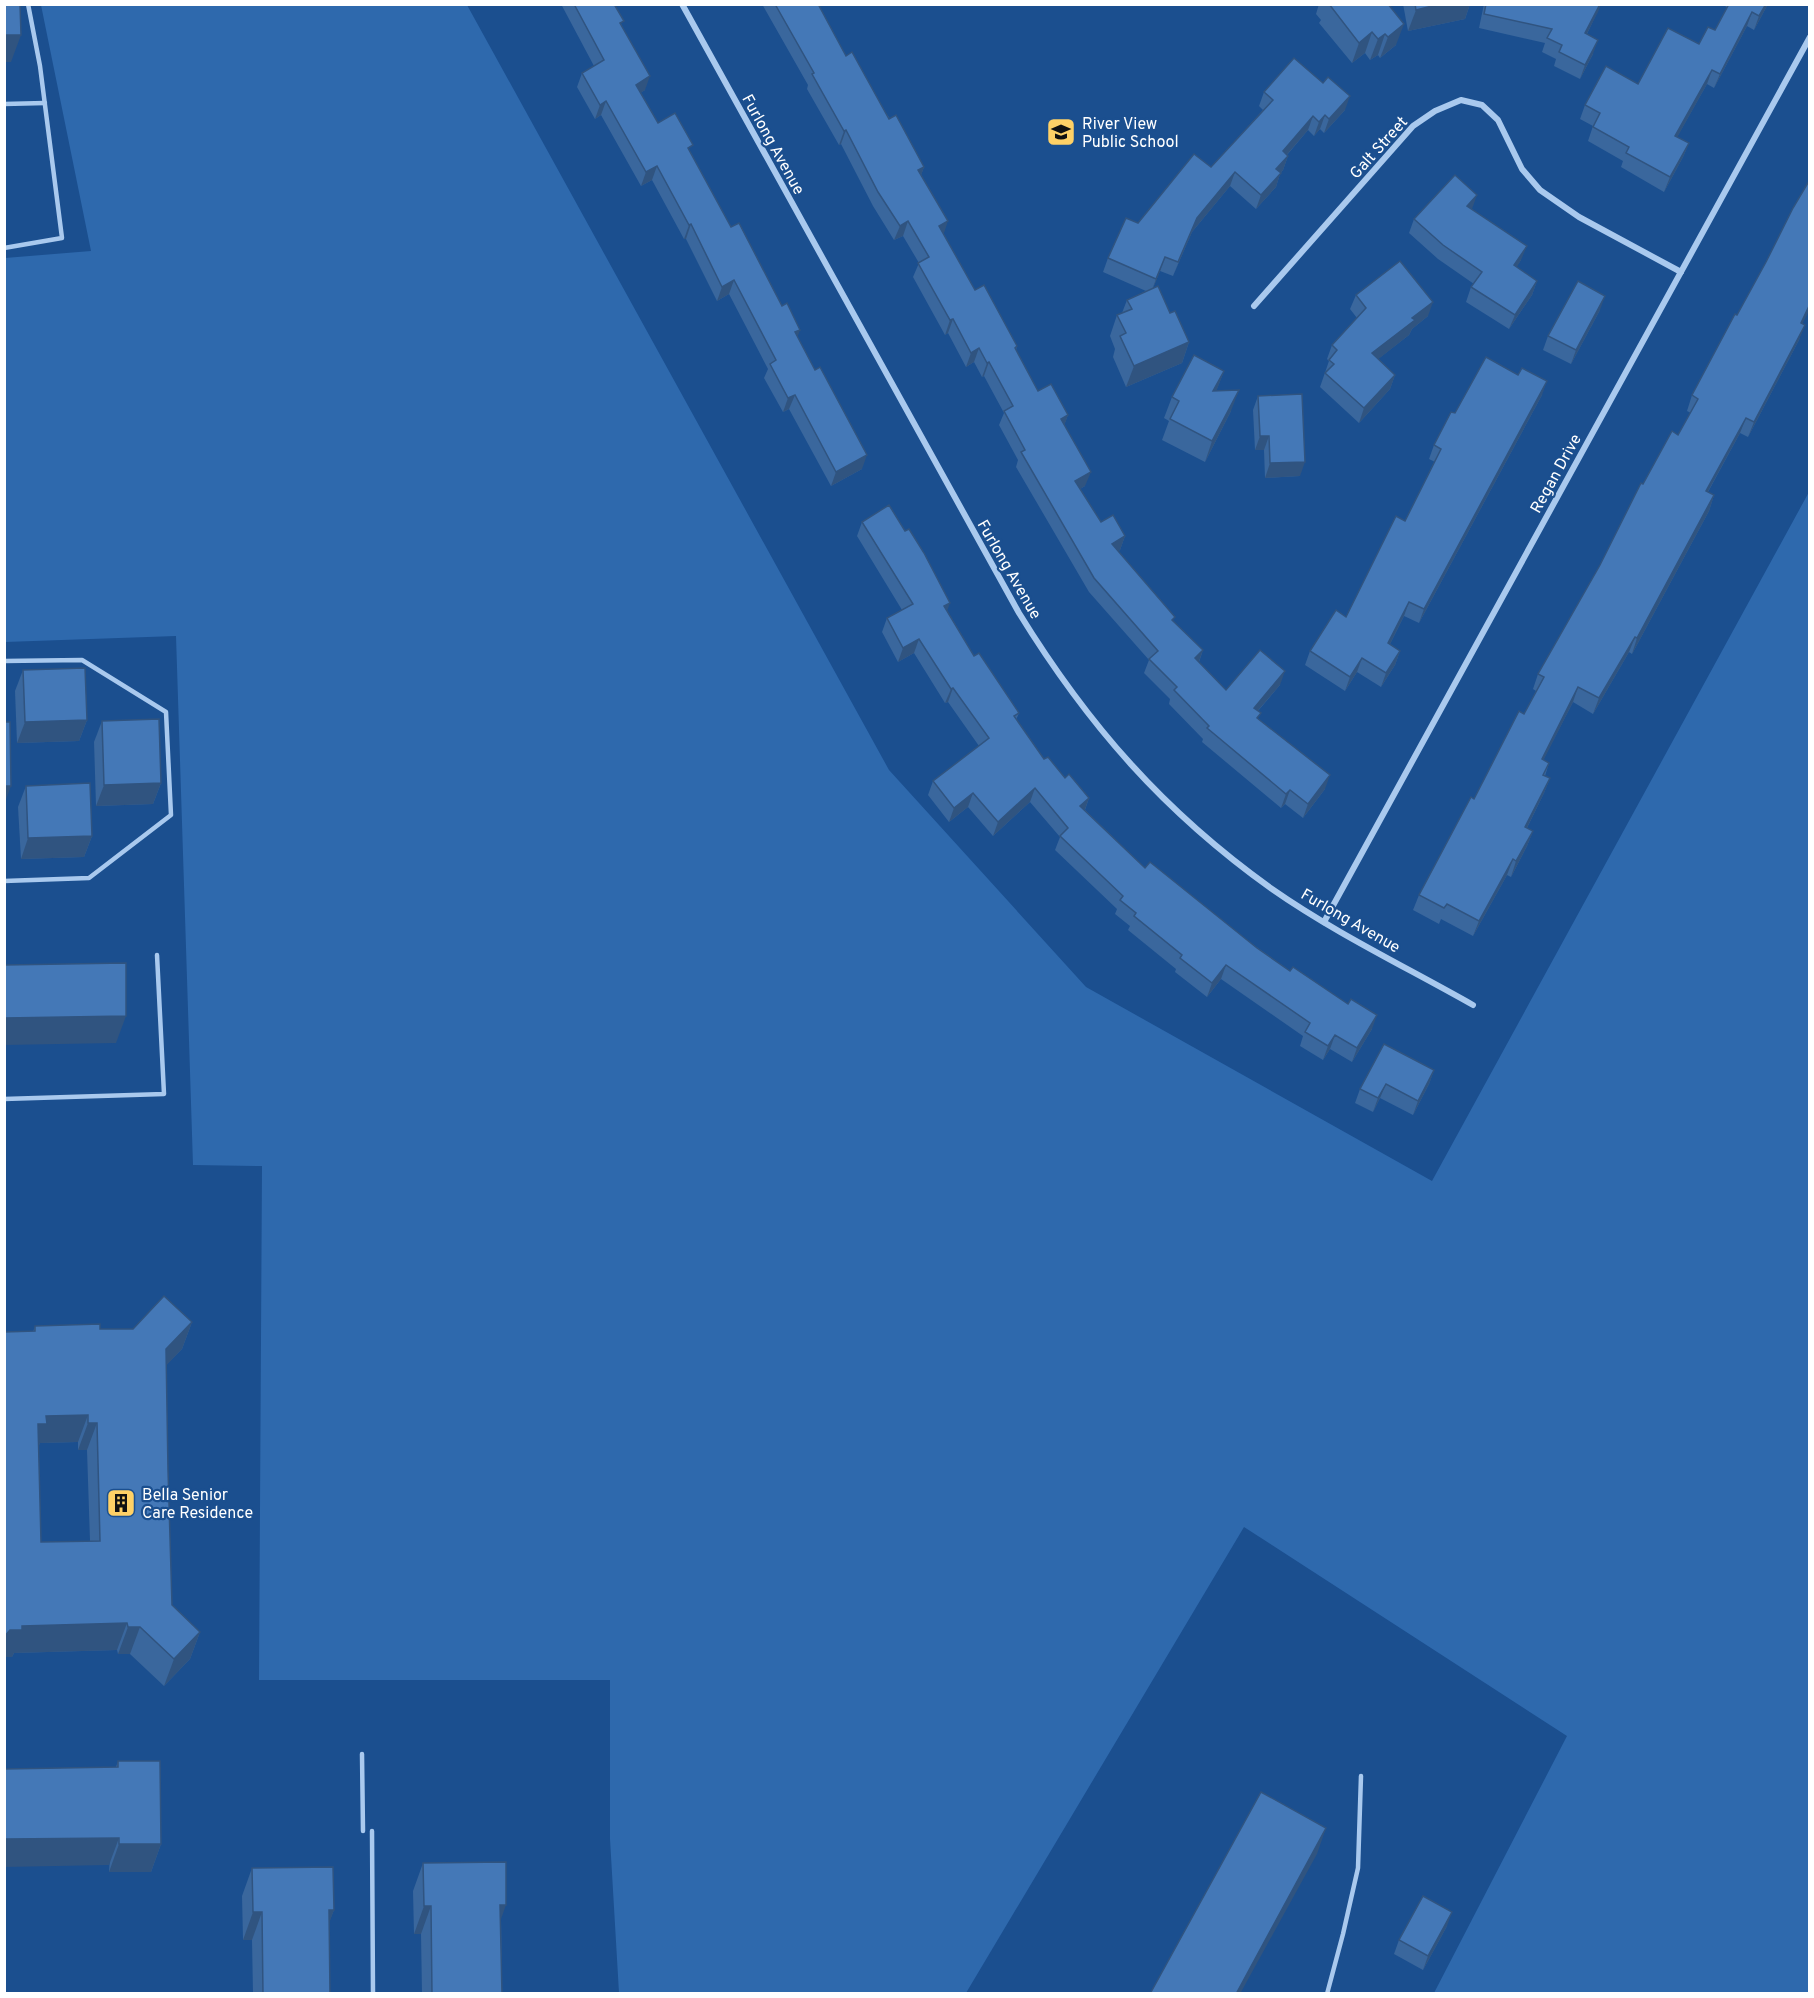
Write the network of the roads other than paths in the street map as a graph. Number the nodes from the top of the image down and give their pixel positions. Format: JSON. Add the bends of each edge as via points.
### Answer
{"nodes":[{"id":1,"x":28,"y":4,"type":"edge"},
{"id":2,"x":682,"y":4,"type":"edge"},
{"id":3,"x":1809,"y":38,"type":"edge"},
{"id":4,"x":45,"y":103,"type":"junction"},
{"id":5,"x":4,"y":104,"type":"edge"},
{"id":6,"x":4,"y":248,"type":"edge"},
{"id":7,"x":1681,"y":273,"type":"junction"},
{"id":8,"x":1254,"y":306,"type":"dead end"},
{"id":9,"x":4,"y":661,"type":"edge"},
{"id":10,"x":4,"y":881,"type":"edge"},
{"id":11,"x":1324,"y":922,"type":"junction"},
{"id":12,"x":157,"y":954,"type":"dead end"},
{"id":13,"x":1473,"y":1005,"type":"dead end"},
{"id":14,"x":4,"y":1099,"type":"edge"},
{"id":15,"x":362,"y":1755,"type":"dead end"},
{"id":16,"x":1361,"y":1776,"type":"dead end"},
{"id":17,"x":372,"y":1831,"type":"dead end"},
{"id":18,"x":363,"y":1832,"type":"dead end"},
{"id":19,"x":373,"y":1994,"type":"edge"},
{"id":20,"x":1326,"y":1994,"type":"edge"}],
"edges":[{"from":1,"to":4,"type":"lane"},
{"from":2,"to":11,"type":"street","name":"Furlong Avenue","via":[[1047,659],[1080,705],[1151,788],[1231,858]]},
{"from":3,"to":7,"type":"street","name":"Regan Drive"},
{"from":4,"to":5,"type":"lane"},
{"from":4,"to":6,"type":"lane","via":[[62,238]]},
{"from":7,"to":8,"type":"street","name":"Galt Street","via":[[1579,217],[1540,190],[1522,169],[1498,120],[1482,105],[1461,100],[1413,126]]},
{"from":7,"to":11,"type":"street","name":"Regan Drive"},
{"from":9,"to":10,"type":"lane","via":[[82,660],[166,712],[171,815],[89,878]]},
{"from":11,"to":13,"type":"street","name":"Furlong Avenue"},
{"from":12,"to":14,"type":"lane","via":[[165,1094]]},
{"from":15,"to":18,"type":"lane"},
{"from":16,"to":20,"type":"lane","via":[[1358,1868]]},
{"from":17,"to":19,"type":"lane"}]}
